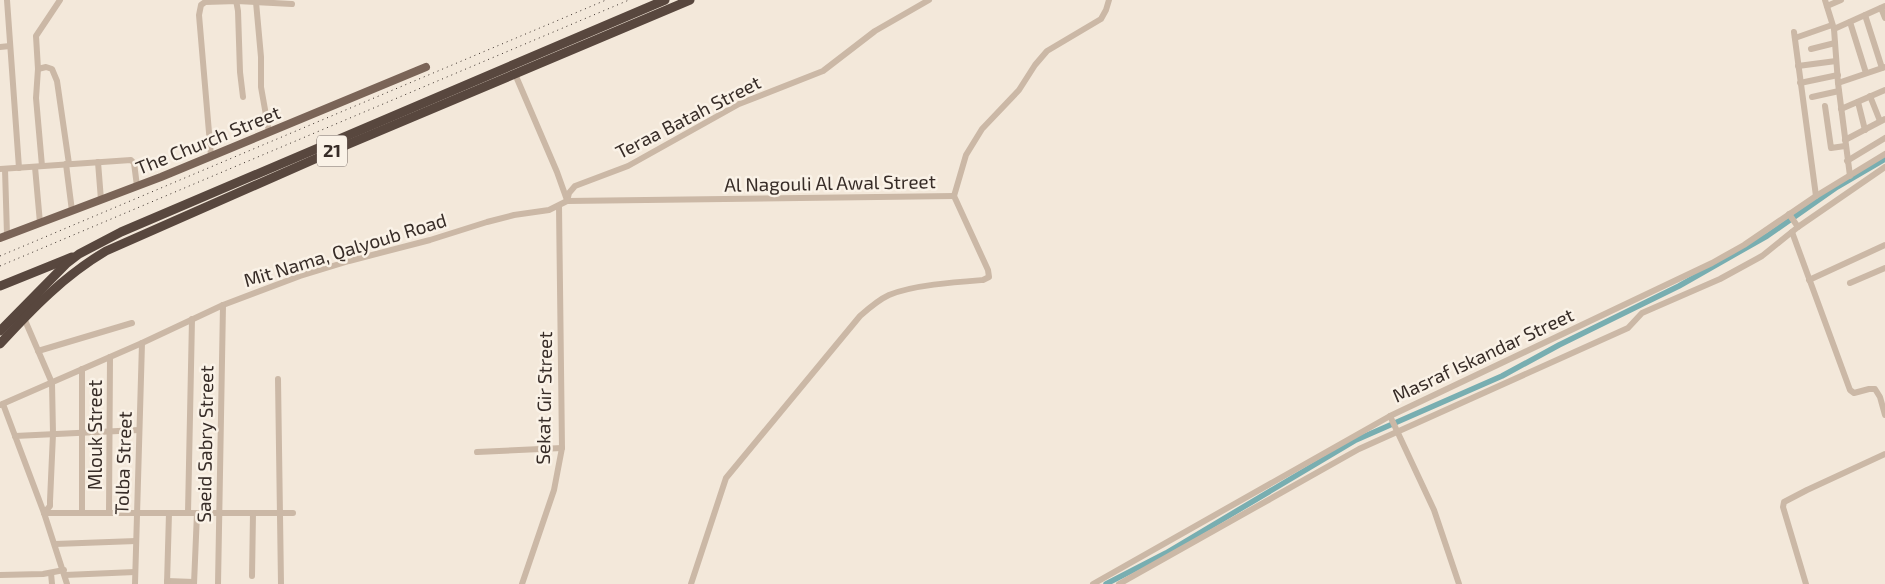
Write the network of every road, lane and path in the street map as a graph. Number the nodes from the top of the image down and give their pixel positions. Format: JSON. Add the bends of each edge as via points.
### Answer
{"nodes":[{"id":1,"x":7,"y":0,"type":"edge"},
{"id":2,"x":60,"y":0,"type":"edge"},
{"id":3,"x":665,"y":0,"type":"edge"},
{"id":4,"x":690,"y":0,"type":"edge"},
{"id":5,"x":929,"y":0,"type":"edge"},
{"id":6,"x":1109,"y":0,"type":"edge"},
{"id":7,"x":1841,"y":0,"type":"edge"},
{"id":8,"x":236,"y":1,"type":"edge"},
{"id":9,"x":256,"y":2,"type":"junction"},
{"id":10,"x":1826,"y":3,"type":"edge"},
{"id":11,"x":292,"y":4,"type":"dead end"},
{"id":12,"x":1883,"y":7,"type":"edge"},
{"id":13,"x":1865,"y":15,"type":"junction"},
{"id":14,"x":1885,"y":18,"type":"edge"},
{"id":15,"x":1850,"y":22,"type":"junction"},
{"id":16,"x":1833,"y":27,"type":"junction"},
{"id":17,"x":1835,"y":43,"type":"junction"},
{"id":18,"x":10,"y":46,"type":"junction"},
{"id":19,"x":0,"y":47,"type":"edge"},
{"id":20,"x":1811,"y":49,"type":"dead end"},
{"id":21,"x":1836,"y":61,"type":"junction"},
{"id":22,"x":1798,"y":66,"type":"junction"},
{"id":23,"x":1884,"y":67,"type":"edge"},
{"id":24,"x":426,"y":68,"type":"dead end"},
{"id":25,"x":38,"y":69,"type":"junction"},
{"id":26,"x":1866,"y":73,"type":"junction"},
{"id":27,"x":515,"y":74,"type":"junction"},
{"id":28,"x":1838,"y":76,"type":"junction"},
{"id":29,"x":1800,"y":83,"type":"junction"},
{"id":30,"x":1838,"y":83,"type":"junction"},
{"id":31,"x":1839,"y":91,"type":"junction"},
{"id":32,"x":1885,"y":91,"type":"edge"},
{"id":33,"x":1812,"y":96,"type":"dead end"},
{"id":34,"x":1870,"y":96,"type":"junction"},
{"id":35,"x":243,"y":97,"type":"dead end"},
{"id":36,"x":1858,"y":102,"type":"junction"},
{"id":37,"x":1825,"y":106,"type":"dead end"},
{"id":38,"x":1841,"y":109,"type":"junction"},
{"id":39,"x":1883,"y":120,"type":"edge"},
{"id":40,"x":1865,"y":130,"type":"junction"},
{"id":41,"x":269,"y":132,"type":"junction"},
{"id":42,"x":1885,"y":138,"type":"edge"},
{"id":43,"x":1845,"y":143,"type":"junction"},
{"id":44,"x":1885,"y":154,"type":"edge"},
{"id":45,"x":211,"y":156,"type":"junction"},
{"id":46,"x":1847,"y":161,"type":"junction"},
{"id":47,"x":98,"y":162,"type":"junction"},
{"id":48,"x":68,"y":164,"type":"junction"},
{"id":49,"x":39,"y":166,"type":"junction"},
{"id":50,"x":1885,"y":167,"type":"edge"},
{"id":51,"x":19,"y":168,"type":"junction"},
{"id":52,"x":3,"y":169,"type":"edge"},
{"id":53,"x":1850,"y":176,"type":"junction"},
{"id":54,"x":137,"y":186,"type":"junction"},
{"id":55,"x":3,"y":195,"type":"edge"},
{"id":56,"x":954,"y":196,"type":"junction"},
{"id":57,"x":1816,"y":196,"type":"junction"},
{"id":58,"x":101,"y":200,"type":"junction"},
{"id":59,"x":567,"y":201,"type":"junction"},
{"id":60,"x":559,"y":206,"type":"junction"},
{"id":61,"x":72,"y":211,"type":"junction"},
{"id":62,"x":1789,"y":214,"type":"junction"},
{"id":63,"x":40,"y":223,"type":"junction"},
{"id":64,"x":1798,"y":227,"type":"junction"},
{"id":65,"x":1792,"y":232,"type":"junction"},
{"id":66,"x":4,"y":236,"type":"edge"},
{"id":67,"x":1885,"y":245,"type":"edge"},
{"id":68,"x":80,"y":254,"type":"junction"},
{"id":69,"x":1885,"y":268,"type":"edge"},
{"id":70,"x":1809,"y":280,"type":"junction"},
{"id":71,"x":1850,"y":284,"type":"dead end"},
{"id":72,"x":0,"y":286,"type":"edge"},
{"id":73,"x":223,"y":305,"type":"junction"},
{"id":74,"x":24,"y":318,"type":"junction"},
{"id":75,"x":192,"y":319,"type":"junction"},
{"id":76,"x":132,"y":323,"type":"dead end"},
{"id":77,"x":0,"y":331,"type":"edge"},
{"id":78,"x":142,"y":343,"type":"junction"},
{"id":79,"x":0,"y":344,"type":"edge"},
{"id":80,"x":38,"y":351,"type":"junction"},
{"id":81,"x":110,"y":357,"type":"junction"},
{"id":82,"x":82,"y":369,"type":"junction"},
{"id":83,"x":278,"y":379,"type":"dead end"},
{"id":84,"x":52,"y":382,"type":"junction"},
{"id":85,"x":1882,"y":396,"type":"edge"},
{"id":86,"x":1,"y":404,"type":"edge"},
{"id":87,"x":1390,"y":416,"type":"junction"},
{"id":88,"x":1885,"y":416,"type":"edge"},
{"id":89,"x":139,"y":430,"type":"junction"},
{"id":90,"x":110,"y":431,"type":"junction"},
{"id":91,"x":1398,"y":432,"type":"junction"},
{"id":92,"x":82,"y":433,"type":"junction"},
{"id":93,"x":53,"y":434,"type":"junction"},
{"id":94,"x":15,"y":436,"type":"junction"},
{"id":95,"x":562,"y":448,"type":"junction"},
{"id":96,"x":477,"y":452,"type":"dead end"},
{"id":97,"x":1885,"y":454,"type":"edge"},
{"id":98,"x":44,"y":513,"type":"junction"},
{"id":99,"x":82,"y":513,"type":"junction"},
{"id":100,"x":109,"y":513,"type":"junction"},
{"id":101,"x":137,"y":513,"type":"junction"},
{"id":102,"x":169,"y":513,"type":"junction"},
{"id":103,"x":188,"y":513,"type":"junction"},
{"id":104,"x":197,"y":513,"type":"junction"},
{"id":105,"x":219,"y":513,"type":"junction"},
{"id":106,"x":253,"y":513,"type":"junction"},
{"id":107,"x":280,"y":513,"type":"junction"},
{"id":108,"x":293,"y":513,"type":"dead end"},
{"id":109,"x":136,"y":542,"type":"junction"},
{"id":110,"x":55,"y":544,"type":"junction"},
{"id":111,"x":135,"y":572,"type":"junction"},
{"id":112,"x":51,"y":573,"type":"junction"},
{"id":113,"x":65,"y":573,"type":"junction"},
{"id":114,"x":1,"y":575,"type":"edge"},
{"id":115,"x":252,"y":576,"type":"dead end"},
{"id":116,"x":167,"y":582,"type":"edge"},
{"id":117,"x":194,"y":583,"type":"edge"},
{"id":118,"x":2,"y":584,"type":"edge"},
{"id":119,"x":52,"y":584,"type":"edge"},
{"id":120,"x":68,"y":584,"type":"edge"},
{"id":121,"x":135,"y":584,"type":"edge"},
{"id":122,"x":218,"y":584,"type":"edge"},
{"id":123,"x":281,"y":584,"type":"edge"},
{"id":124,"x":522,"y":584,"type":"edge"},
{"id":125,"x":691,"y":584,"type":"edge"},
{"id":126,"x":1093,"y":584,"type":"edge"},
{"id":127,"x":1119,"y":584,"type":"edge"},
{"id":128,"x":1459,"y":584,"type":"edge"},
{"id":129,"x":1806,"y":584,"type":"edge"}],
"edges":[{"from":1,"to":18,"type":"street"},
{"from":2,"to":25,"type":"street","via":[[36,36]]},
{"from":3,"to":68,"type":"highway","number":"21","via":[[180,206]]},
{"from":4,"to":27,"type":"highway","number":"21"},
{"from":5,"to":59,"type":"street","name":"Teraa Batah Street","via":[[876,31],[823,71],[739,104],[628,166],[575,186]]},
{"from":6,"to":56,"type":"street","name":"Al Nagouli Al Awal Street","via":[[1101,19],[1047,51],[1019,90],[982,129],[966,155]]},
{"from":7,"to":10,"type":"street"},
{"from":8,"to":9,"type":"street"},
{"from":8,"to":35,"type":"street"},
{"from":8,"to":45,"type":"street","via":[[205,2],[199,15]]},
{"from":9,"to":11,"type":"street"},
{"from":9,"to":41,"type":"street","via":[[261,87]]},
{"from":10,"to":16,"type":"street"},
{"from":12,"to":13,"type":"street"},
{"from":12,"to":14,"type":"street"},
{"from":13,"to":15,"type":"street"},
{"from":13,"to":23,"type":"street"},
{"from":15,"to":16,"type":"street"},
{"from":15,"to":26,"type":"street"},
{"from":16,"to":17,"type":"street"},
{"from":16,"to":22,"type":"street","via":[[1794,35]]},
{"from":17,"to":20,"type":"street"},
{"from":17,"to":21,"type":"street"},
{"from":18,"to":19,"type":"street"},
{"from":18,"to":51,"type":"street"},
{"from":21,"to":22,"type":"street"},
{"from":21,"to":28,"type":"street"},
{"from":22,"to":29,"type":"street"},
{"from":23,"to":26,"type":"street"},
{"from":24,"to":41,"type":"main road","name":"The Church Street"},
{"from":25,"to":48,"type":"street","via":[[46,67],[52,70],[57,81]]},
{"from":25,"to":49,"type":"street"},
{"from":26,"to":30,"type":"street"},
{"from":27,"to":59,"type":"street"},
{"from":27,"to":74,"type":"highway","number":"21","via":[[106,251],[71,273]]},
{"from":28,"to":29,"type":"street"},
{"from":28,"to":30,"type":"street"},
{"from":29,"to":57,"type":"street"},
{"from":30,"to":31,"type":"street"},
{"from":31,"to":33,"type":"street"},
{"from":31,"to":38,"type":"street"},
{"from":32,"to":34,"type":"street"},
{"from":34,"to":36,"type":"street"},
{"from":34,"to":39,"type":"street"},
{"from":36,"to":38,"type":"street"},
{"from":36,"to":40,"type":"street"},
{"from":37,"to":43,"type":"street","via":[[1831,148]]},
{"from":38,"to":43,"type":"street"},
{"from":39,"to":40,"type":"street"},
{"from":40,"to":43,"type":"street"},
{"from":41,"to":45,"type":"main road","name":"The Church Street"},
{"from":42,"to":46,"type":"street"},
{"from":43,"to":46,"type":"street"},
{"from":44,"to":53,"type":"street","name":"Masraf Iskandar Street"},
{"from":45,"to":54,"type":"main road","name":"The Church Street"},
{"from":46,"to":53,"type":"street"},
{"from":47,"to":48,"type":"street"},
{"from":47,"to":54,"type":"street","via":[[132,160]]},
{"from":47,"to":58,"type":"street"},
{"from":48,"to":49,"type":"street"},
{"from":48,"to":61,"type":"street"},
{"from":49,"to":51,"type":"street"},
{"from":49,"to":63,"type":"street"},
{"from":50,"to":64,"type":"street","name":"Masraf Iskandar Street"},
{"from":51,"to":52,"type":"street"},
{"from":52,"to":55,"type":"street"},
{"from":53,"to":57,"type":"street","name":"Masraf Iskandar Street"},
{"from":54,"to":58,"type":"main road","name":"The Church Street"},
{"from":55,"to":66,"type":"street"},
{"from":56,"to":59,"type":"street","name":"Al Nagouli Al Awal Street"},
{"from":56,"to":125,"type":"street","via":[[989,277],[893,294],[876,302],[860,316],[726,478]]},
{"from":57,"to":62,"type":"street","name":"Masraf Iskandar Street"},
{"from":58,"to":61,"type":"main road","name":"The Church Street"},
{"from":59,"to":60,"type":"street","name":"Mit Nama, Qalyoub Road"},
{"from":60,"to":73,"type":"street","name":"Mit Nama, Qalyoub Road","via":[[349,260]]},
{"from":60,"to":95,"type":"street","name":"Sekat Gir Street"},
{"from":61,"to":63,"type":"main road","name":"The Church Street"},
{"from":62,"to":64,"type":"street"},
{"from":62,"to":87,"type":"street","name":"Masraf Iskandar Street","via":[[1712,263]]},
{"from":63,"to":66,"type":"main road","name":"The Church Street"},
{"from":64,"to":65,"type":"street","name":"Masraf Iskandar Street"},
{"from":65,"to":70,"type":"street"},
{"from":65,"to":91,"type":"street","name":"Masraf Iskandar Street","via":[[1744,267],[1642,313],[1628,328]]},
{"from":67,"to":70,"type":"street"},
{"from":68,"to":72,"type":"highway"},
{"from":68,"to":77,"type":"highway","number":"21","via":[[48,281]]},
{"from":69,"to":71,"type":"street"},
{"from":70,"to":85,"type":"street","via":[[1850,390],[1856,393],[1873,388]]},
{"from":73,"to":75,"type":"street","name":"Mit Nama, Qalyoub Road"},
{"from":73,"to":105,"type":"street","name":"Saeid Sabry Street"},
{"from":74,"to":79,"type":"highway","number":"21"},
{"from":74,"to":80,"type":"street"},
{"from":75,"to":78,"type":"street","name":"Mit Nama, Qalyoub Road"},
{"from":75,"to":103,"type":"street"},
{"from":76,"to":80,"type":"street"},
{"from":78,"to":81,"type":"street","name":"Mit Nama, Qalyoub Road"},
{"from":78,"to":89,"type":"street","name":"Tolba Street"},
{"from":80,"to":84,"type":"street"},
{"from":81,"to":82,"type":"street","name":"Mit Nama, Qalyoub Road"},
{"from":81,"to":90,"type":"street","name":"Mlouk Street"},
{"from":82,"to":84,"type":"street","name":"Mit Nama, Qalyoub Road"},
{"from":82,"to":92,"type":"street"},
{"from":83,"to":107,"type":"street"},
{"from":84,"to":86,"type":"street","name":"Mit Nama, Qalyoub Road"},
{"from":84,"to":93,"type":"street"},
{"from":85,"to":88,"type":"street"},
{"from":86,"to":94,"type":"street"},
{"from":87,"to":91,"type":"street"},
{"from":87,"to":126,"type":"street","name":"Masraf Iskandar Street"},
{"from":89,"to":90,"type":"street"},
{"from":89,"to":101,"type":"street","name":"Tolba Street"},
{"from":90,"to":92,"type":"street"},
{"from":90,"to":100,"type":"street","name":"Mlouk Street"},
{"from":91,"to":127,"type":"street","name":"Masraf Iskandar Street","via":[[1359,449]]},
{"from":91,"to":128,"type":"street","via":[[1434,510]]},
{"from":92,"to":93,"type":"street"},
{"from":92,"to":99,"type":"street"},
{"from":93,"to":94,"type":"street"},
{"from":93,"to":98,"type":"street","via":[[50,502]]},
{"from":94,"to":98,"type":"street"},
{"from":95,"to":96,"type":"street"},
{"from":95,"to":124,"type":"street","name":"Sekat Gir Street","via":[[554,490]]},
{"from":97,"to":129,"type":"street","via":[[1783,504]]},
{"from":98,"to":99,"type":"street"},
{"from":98,"to":110,"type":"street"},
{"from":99,"to":100,"type":"street"},
{"from":100,"to":101,"type":"street"},
{"from":101,"to":102,"type":"street"},
{"from":101,"to":109,"type":"street","name":"Tolba Street"},
{"from":102,"to":103,"type":"street"},
{"from":102,"to":116,"type":"street"},
{"from":103,"to":104,"type":"street"},
{"from":104,"to":105,"type":"street"},
{"from":104,"to":117,"type":"street"},
{"from":105,"to":106,"type":"street"},
{"from":105,"to":122,"type":"street","name":"Saeid Sabry Street"},
{"from":106,"to":107,"type":"street"},
{"from":106,"to":115,"type":"street"},
{"from":107,"to":108,"type":"street"},
{"from":107,"to":123,"type":"street"},
{"from":109,"to":110,"type":"street"},
{"from":109,"to":111,"type":"street","name":"Tolba Street"},
{"from":110,"to":113,"type":"street"},
{"from":111,"to":113,"type":"street"},
{"from":111,"to":121,"type":"street","name":"Tolba Street"},
{"from":112,"to":113,"type":"street"},
{"from":112,"to":114,"type":"street"},
{"from":112,"to":119,"type":"street"},
{"from":113,"to":120,"type":"street"},
{"from":114,"to":118,"type":"street"},
{"from":116,"to":117,"type":"street"}]}
